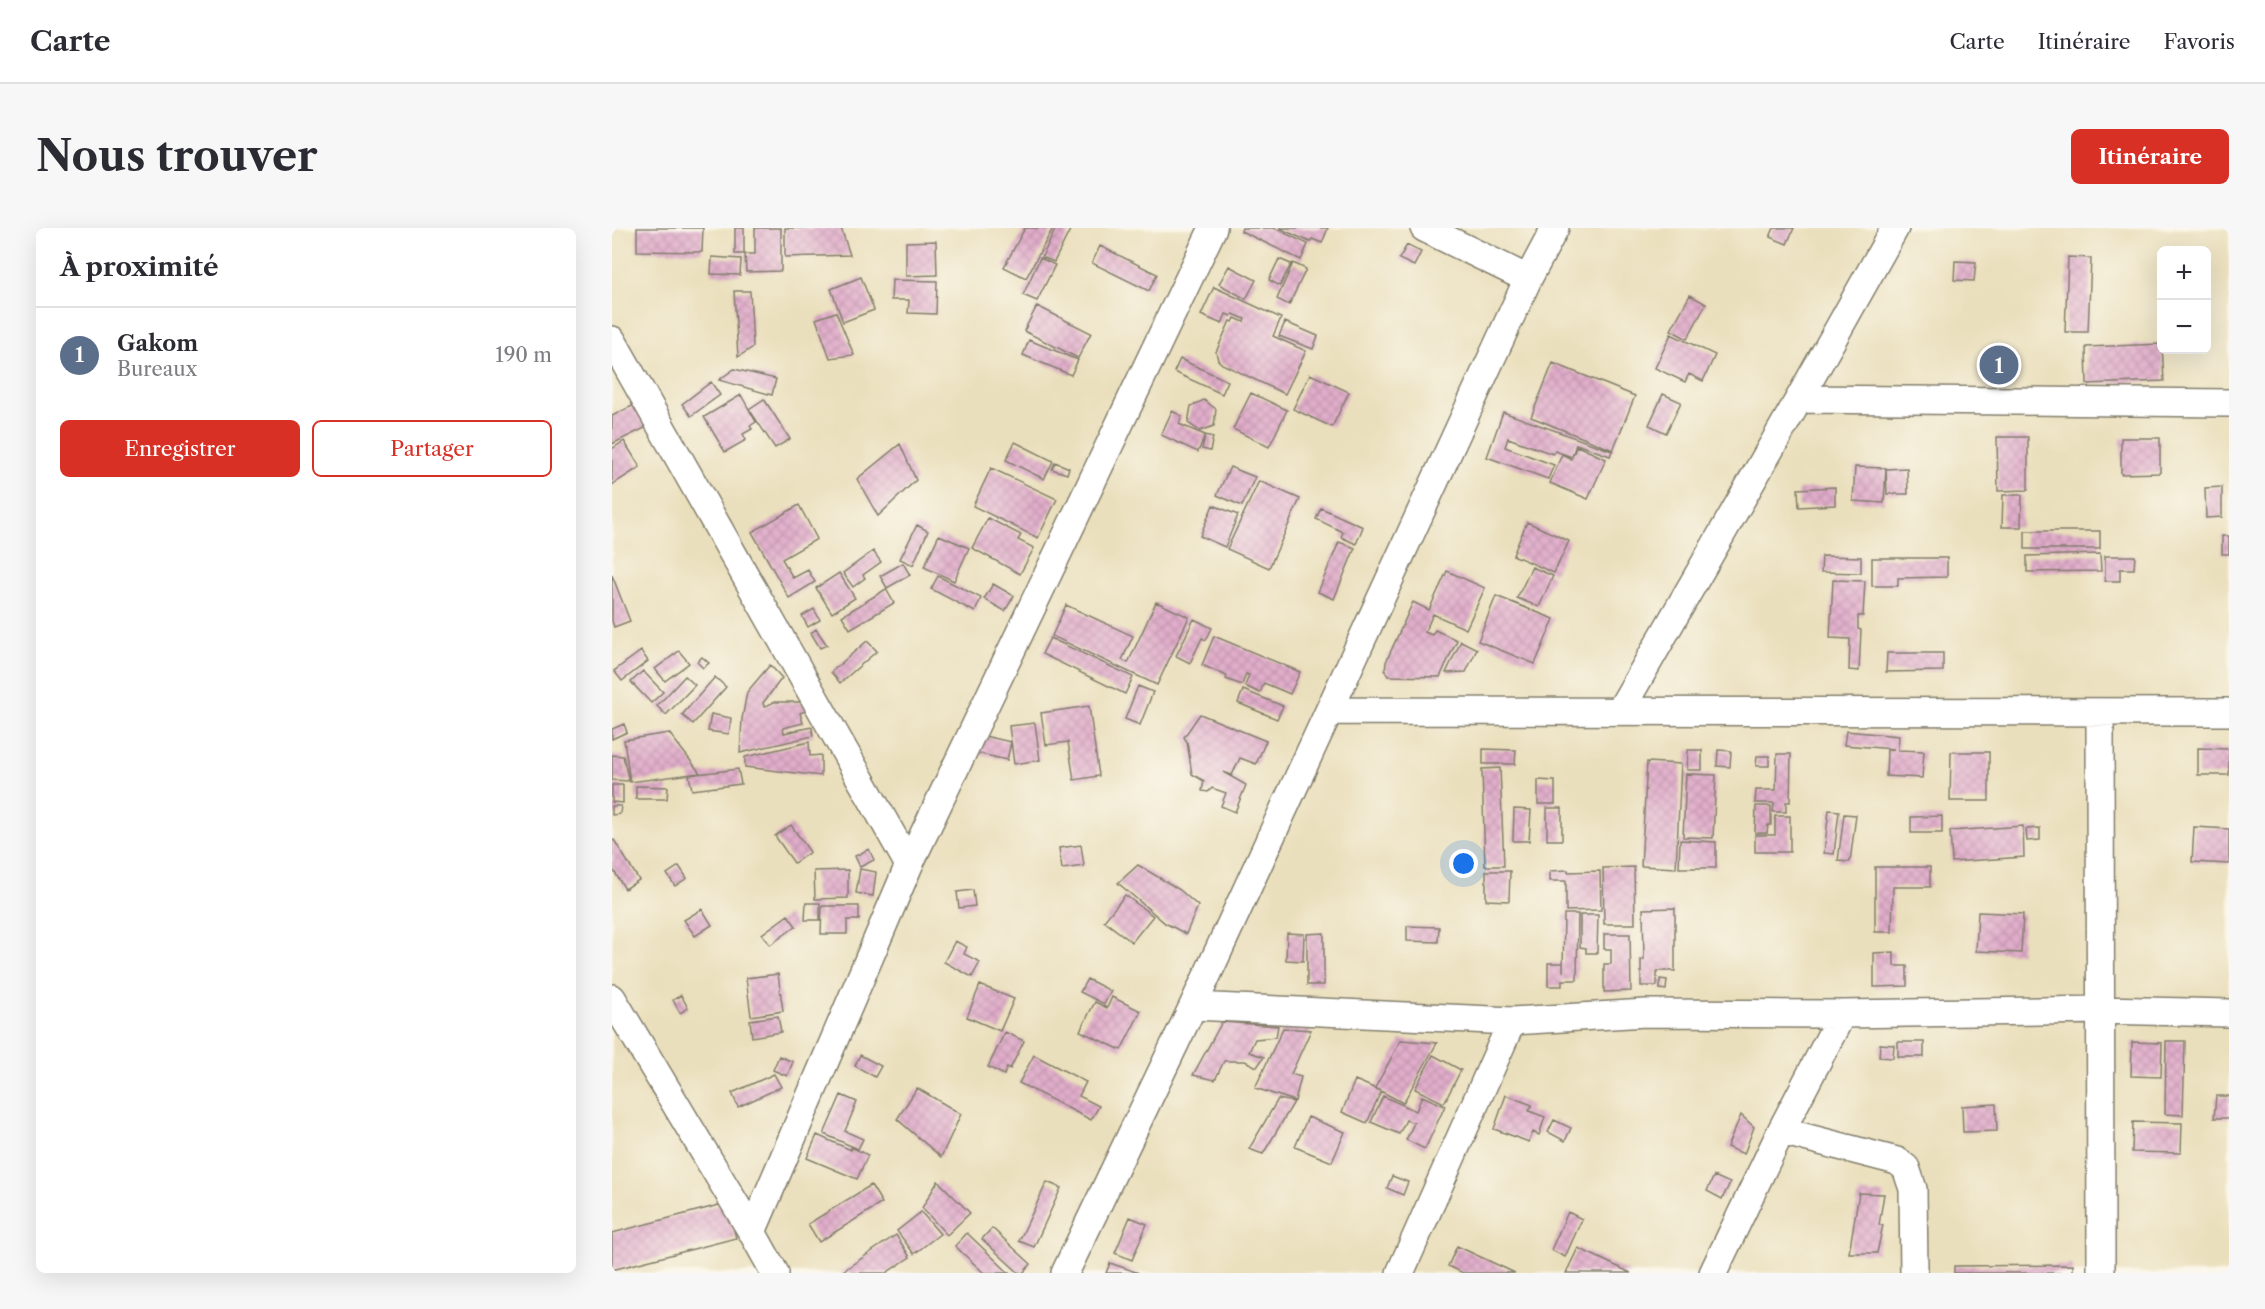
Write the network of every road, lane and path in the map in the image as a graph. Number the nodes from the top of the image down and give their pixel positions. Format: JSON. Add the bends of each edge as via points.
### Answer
{"nodes":[{"id":1,"x":1213,"y":228,"type":"edge"},
{"id":2,"x":1425,"y":228,"type":"edge"},
{"id":3,"x":1555,"y":228,"type":"edge"},
{"id":4,"x":1894,"y":228,"type":"edge"},
{"id":5,"x":1528,"y":279,"type":"junction"},
{"id":6,"x":612,"y":340,"type":"edge"},
{"id":7,"x":1799,"y":399,"type":"junction"},
{"id":8,"x":2229,"y":403,"type":"edge"},
{"id":9,"x":1329,"y":711,"type":"junction"},
{"id":10,"x":1620,"y":711,"type":"junction"},
{"id":11,"x":2229,"y":711,"type":"edge"},
{"id":12,"x":2100,"y":713,"type":"junction"},
{"id":13,"x":909,"y":865,"type":"junction"},
{"id":14,"x":612,"y":998,"type":"edge"},
{"id":15,"x":1193,"y":1006,"type":"junction"},
{"id":16,"x":2102,"y":1010,"type":"junction"},
{"id":17,"x":2229,"y":1013,"type":"edge"},
{"id":18,"x":1842,"y":1014,"type":"junction"},
{"id":19,"x":1512,"y":1021,"type":"junction"},
{"id":20,"x":1781,"y":1131,"type":"junction"},
{"id":21,"x":752,"y":1232,"type":"junction"},
{"id":22,"x":775,"y":1273,"type":"edge"},
{"id":23,"x":1065,"y":1273,"type":"edge"},
{"id":24,"x":1400,"y":1273,"type":"edge"},
{"id":25,"x":1713,"y":1273,"type":"edge"},
{"id":26,"x":1914,"y":1273,"type":"edge"},
{"id":27,"x":2101,"y":1273,"type":"edge"}],
"edges":[{"from":1,"to":13,"type":"street"},
{"from":2,"to":5,"type":"street"},
{"from":3,"to":5,"type":"street"},
{"from":4,"to":7,"type":"street"},
{"from":5,"to":9,"type":"street"},
{"from":6,"to":13,"type":"street"},
{"from":7,"to":8,"type":"street"},
{"from":7,"to":10,"type":"street"},
{"from":9,"to":10,"type":"street"},
{"from":9,"to":15,"type":"street"},
{"from":10,"to":12,"type":"street"},
{"from":11,"to":12,"type":"street"},
{"from":12,"to":16,"type":"street"},
{"from":13,"to":21,"type":"street"},
{"from":14,"to":21,"type":"street"},
{"from":15,"to":19,"type":"street"},
{"from":15,"to":23,"type":"street"},
{"from":16,"to":17,"type":"street"},
{"from":16,"to":18,"type":"street"},
{"from":16,"to":27,"type":"street"},
{"from":18,"to":19,"type":"street","via":[[1646,1013]]},
{"from":18,"to":20,"type":"street"},
{"from":19,"to":24,"type":"street"},
{"from":20,"to":25,"type":"street"},
{"from":20,"to":26,"type":"street","via":[[1897,1161],[1905,1168],[1913,1189]]},
{"from":21,"to":22,"type":"street"}]}
